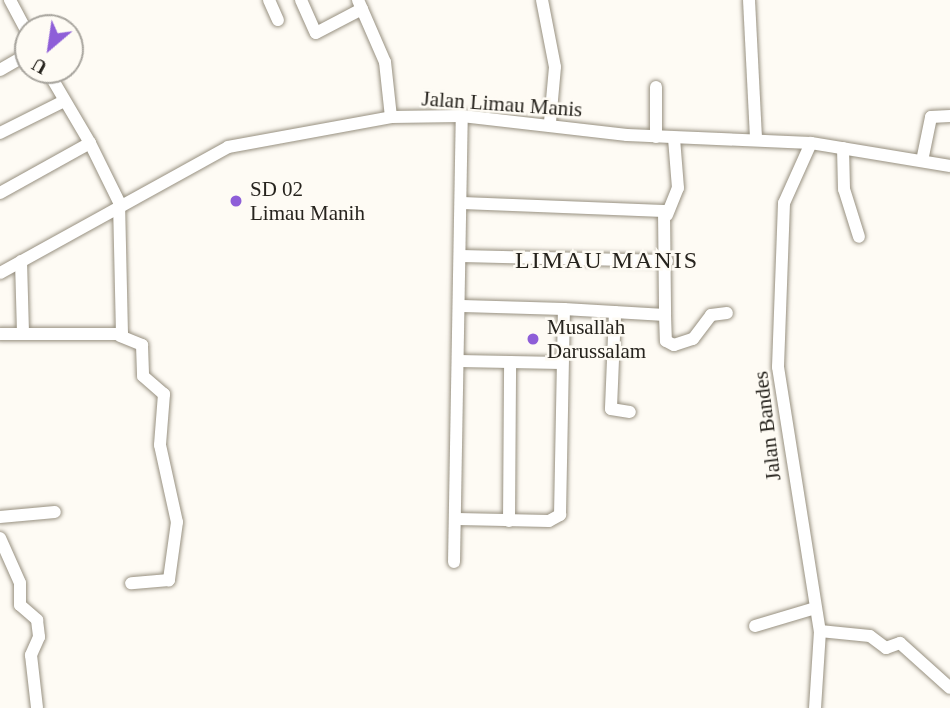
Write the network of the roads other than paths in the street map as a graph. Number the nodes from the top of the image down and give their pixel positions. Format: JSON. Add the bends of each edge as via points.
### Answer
{"nodes":[{"id":1,"x":269,"y":0,"type":"edge"},
{"id":2,"x":301,"y":0,"type":"edge"},
{"id":3,"x":542,"y":0,"type":"edge"},
{"id":4,"x":749,"y":0,"type":"edge"},
{"id":5,"x":360,"y":5,"type":"edge"},
{"id":6,"x":278,"y":20,"type":"dead end"},
{"id":7,"x":55,"y":84,"type":"edge"},
{"id":8,"x":656,"y":87,"type":"dead end"},
{"id":9,"x":64,"y":101,"type":"junction"},
{"id":10,"x":462,"y":116,"type":"junction"},
{"id":11,"x":950,"y":116,"type":"edge"},
{"id":12,"x":391,"y":117,"type":"junction"},
{"id":13,"x":550,"y":122,"type":"junction"},
{"id":14,"x":0,"y":133,"type":"edge"},
{"id":15,"x":656,"y":137,"type":"junction"},
{"id":16,"x":674,"y":138,"type":"junction"},
{"id":17,"x":756,"y":139,"type":"junction"},
{"id":18,"x":90,"y":143,"type":"junction"},
{"id":19,"x":811,"y":143,"type":"junction"},
{"id":20,"x":844,"y":148,"type":"junction"},
{"id":21,"x":922,"y":161,"type":"junction"},
{"id":22,"x":950,"y":166,"type":"edge"},
{"id":23,"x":0,"y":192,"type":"edge"},
{"id":24,"x":119,"y":202,"type":"junction"},
{"id":25,"x":462,"y":203,"type":"junction"},
{"id":26,"x":667,"y":215,"type":"junction"},
{"id":27,"x":859,"y":237,"type":"dead end"},
{"id":28,"x":461,"y":256,"type":"junction"},
{"id":29,"x":20,"y":261,"type":"junction"},
{"id":30,"x":667,"y":261,"type":"junction"},
{"id":31,"x":0,"y":273,"type":"edge"},
{"id":32,"x":462,"y":306,"type":"junction"},
{"id":33,"x":564,"y":309,"type":"junction"},
{"id":34,"x":615,"y":312,"type":"junction"},
{"id":35,"x":727,"y":313,"type":"dead end"},
{"id":36,"x":665,"y":315,"type":"junction"},
{"id":37,"x":0,"y":334,"type":"edge"},
{"id":38,"x":23,"y":334,"type":"junction"},
{"id":39,"x":120,"y":336,"type":"junction"},
{"id":40,"x":459,"y":361,"type":"junction"},
{"id":41,"x":510,"y":362,"type":"junction"},
{"id":42,"x":561,"y":363,"type":"junction"},
{"id":43,"x":630,"y":412,"type":"dead end"},
{"id":44,"x":55,"y":512,"type":"dead end"},
{"id":45,"x":0,"y":517,"type":"edge"},
{"id":46,"x":457,"y":519,"type":"junction"},
{"id":47,"x":509,"y":521,"type":"junction"},
{"id":48,"x":0,"y":538,"type":"edge"},
{"id":49,"x":454,"y":562,"type":"dead end"},
{"id":50,"x":131,"y":583,"type":"dead end"},
{"id":51,"x":815,"y":608,"type":"junction"},
{"id":52,"x":755,"y":626,"type":"dead end"},
{"id":53,"x":820,"y":631,"type":"junction"},
{"id":54,"x":950,"y":688,"type":"edge"},
{"id":55,"x":37,"y":708,"type":"edge"},
{"id":56,"x":814,"y":708,"type":"edge"}],
"edges":[{"from":1,"to":6,"type":"street"},
{"from":2,"to":5,"type":"street","via":[[316,33]]},
{"from":3,"to":13,"type":"street","via":[[555,67]]},
{"from":4,"to":17,"type":"street"},
{"from":5,"to":12,"type":"street","via":[[385,62]]},
{"from":7,"to":9,"type":"street"},
{"from":8,"to":15,"type":"street"},
{"from":9,"to":14,"type":"street"},
{"from":9,"to":18,"type":"street"},
{"from":10,"to":12,"type":"street","name":"Jalan Limau Manis"},
{"from":10,"to":13,"type":"street","name":"Jalan Limau Manis"},
{"from":10,"to":25,"type":"street"},
{"from":11,"to":21,"type":"street","via":[[931,117]]},
{"from":12,"to":24,"type":"street","name":"Jalan Limau Manis","via":[[228,147]]},
{"from":13,"to":15,"type":"street","name":"Jalan Limau Manis"},
{"from":15,"to":16,"type":"street","name":"Jalan Limau Manis"},
{"from":16,"to":17,"type":"street","name":"Jalan Limau Manis"},
{"from":16,"to":26,"type":"street","via":[[678,188]]},
{"from":17,"to":19,"type":"street","name":"Jalan Limau Manis"},
{"from":18,"to":23,"type":"street"},
{"from":18,"to":24,"type":"street"},
{"from":19,"to":20,"type":"street","name":"Jalan Limau Manis"},
{"from":19,"to":51,"type":"street","name":"Jalan Bandes","via":[[784,203],[778,367]]},
{"from":20,"to":21,"type":"street","name":"Jalan Limau Manis"},
{"from":20,"to":27,"type":"street","via":[[844,189]]},
{"from":21,"to":22,"type":"street","name":"Jalan Limau Manis"},
{"from":24,"to":29,"type":"street","name":"Jalan Limau Manis"},
{"from":24,"to":39,"type":"street"},
{"from":25,"to":26,"type":"street","via":[[651,207]]},
{"from":25,"to":28,"type":"street"},
{"from":26,"to":30,"type":"street"},
{"from":28,"to":30,"type":"street"},
{"from":28,"to":32,"type":"street"},
{"from":29,"to":31,"type":"street","name":"Jalan Limau Manis"},
{"from":29,"to":38,"type":"street"},
{"from":30,"to":36,"type":"street"},
{"from":32,"to":33,"type":"street"},
{"from":32,"to":40,"type":"street"},
{"from":33,"to":34,"type":"street"},
{"from":33,"to":42,"type":"street"},
{"from":34,"to":36,"type":"street"},
{"from":34,"to":43,"type":"street","via":[[611,409]]},
{"from":35,"to":36,"type":"street","via":[[711,316],[692,339],[674,345],[666,341]]},
{"from":37,"to":38,"type":"street"},
{"from":38,"to":39,"type":"street"},
{"from":39,"to":50,"type":"street","via":[[142,345],[143,376],[164,394],[160,445],[177,522],[169,580]]},
{"from":40,"to":41,"type":"street"},
{"from":40,"to":46,"type":"street"},
{"from":41,"to":42,"type":"street"},
{"from":41,"to":47,"type":"street"},
{"from":42,"to":47,"type":"street","via":[[560,515]]},
{"from":44,"to":45,"type":"street"},
{"from":46,"to":47,"type":"street"},
{"from":46,"to":49,"type":"street"},
{"from":48,"to":55,"type":"street","via":[[20,583],[20,605],[37,620],[39,637],[31,654]]},
{"from":51,"to":52,"type":"street"},
{"from":51,"to":53,"type":"street","name":"Jalan Bandes"},
{"from":53,"to":54,"type":"street","via":[[870,636],[886,648],[900,643]]},
{"from":53,"to":56,"type":"street","name":"Jalan Bandes"}]}
